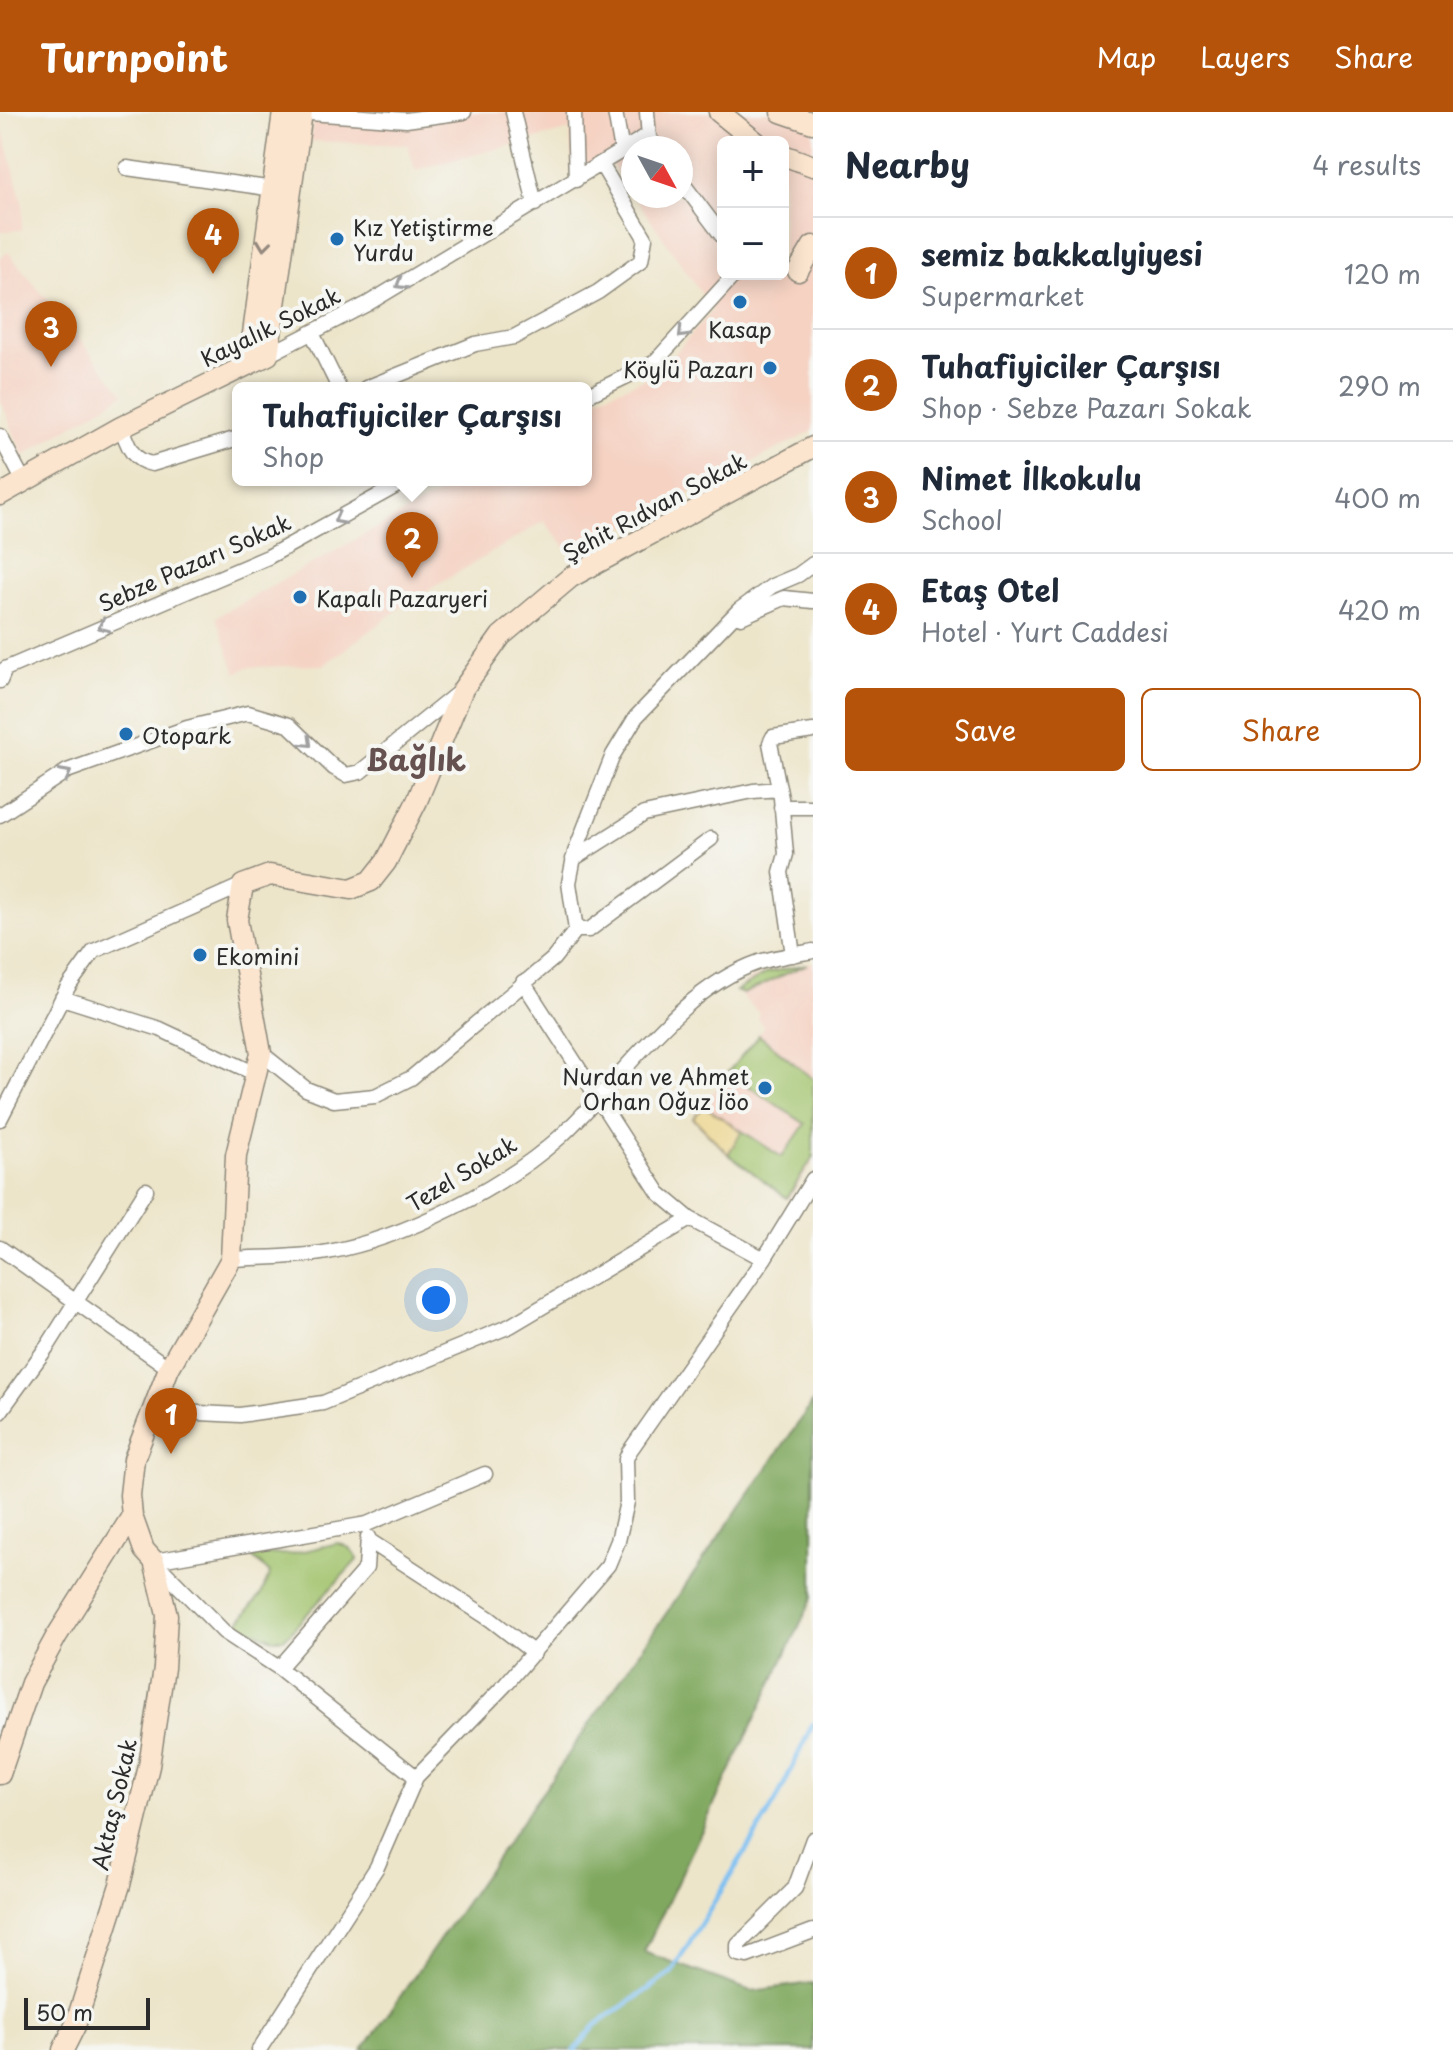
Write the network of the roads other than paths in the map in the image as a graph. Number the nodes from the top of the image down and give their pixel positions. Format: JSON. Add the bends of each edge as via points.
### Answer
{"nodes":[{"id":1,"x":464,"y":112,"type":"edge"},
{"id":2,"x":513,"y":112,"type":"edge"},
{"id":3,"x":574,"y":112,"type":"edge"},
{"id":4,"x":615,"y":112,"type":"edge"},
{"id":5,"x":647,"y":112,"type":"edge"},
{"id":6,"x":719,"y":112,"type":"edge"},
{"id":7,"x":781,"y":112,"type":"edge"},
{"id":8,"x":296,"y":113,"type":"edge"},
{"id":9,"x":813,"y":123,"type":"edge"},
{"id":10,"x":652,"y":136,"type":"edge"},
{"id":11,"x":749,"y":136,"type":"edge"},
{"id":12,"x":621,"y":145,"type":"edge"},
{"id":13,"x":621,"y":152,"type":"edge"},
{"id":14,"x":789,"y":157,"type":"edge"},
{"id":15,"x":601,"y":164,"type":"junction"},
{"id":16,"x":813,"y":166,"type":"edge"},
{"id":17,"x":127,"y":168,"type":"dead end"},
{"id":18,"x":576,"y":180,"type":"junction"},
{"id":19,"x":281,"y":190,"type":"junction"},
{"id":20,"x":693,"y":197,"type":"edge"},
{"id":21,"x":535,"y":204,"type":"junction"},
{"id":22,"x":717,"y":229,"type":"edge"},
{"id":23,"x":813,"y":246,"type":"edge"},
{"id":24,"x":791,"y":268,"type":"edge"},
{"id":25,"x":730,"y":280,"type":"edge"},
{"id":26,"x":312,"y":333,"type":"junction"},
{"id":27,"x":258,"y":359,"type":"junction"},
{"id":28,"x":336,"y":382,"type":"edge"},
{"id":29,"x":381,"y":382,"type":"edge"},
{"id":30,"x":592,"y":393,"type":"edge"},
{"id":31,"x":121,"y":427,"type":"junction"},
{"id":32,"x":0,"y":436,"type":"edge"},
{"id":33,"x":232,"y":440,"type":"edge"},
{"id":34,"x":813,"y":447,"type":"edge"},
{"id":35,"x":24,"y":482,"type":"junction"},
{"id":36,"x":396,"y":486,"type":"edge"},
{"id":37,"x":0,"y":495,"type":"edge"},
{"id":38,"x":813,"y":564,"type":"edge"},
{"id":39,"x":813,"y":601,"type":"edge"},
{"id":40,"x":723,"y":627,"type":"junction"},
{"id":41,"x":0,"y":681,"type":"edge"},
{"id":42,"x":463,"y":689,"type":"junction"},
{"id":43,"x":813,"y":731,"type":"edge"},
{"id":44,"x":779,"y":789,"type":"junction"},
{"id":45,"x":781,"y":807,"type":"junction"},
{"id":46,"x":813,"y":807,"type":"edge"},
{"id":47,"x":0,"y":815,"type":"edge"},
{"id":48,"x":711,"y":839,"type":"dead end"},
{"id":49,"x":573,"y":859,"type":"junction"},
{"id":50,"x":243,"y":885,"type":"junction"},
{"id":51,"x":576,"y":930,"type":"junction"},
{"id":52,"x":813,"y":951,"type":"edge"},
{"id":53,"x":793,"y":955,"type":"junction"},
{"id":54,"x":523,"y":982,"type":"junction"},
{"id":55,"x":62,"y":998,"type":"junction"},
{"id":56,"x":261,"y":1053,"type":"junction"},
{"id":57,"x":256,"y":1074,"type":"junction"},
{"id":58,"x":600,"y":1099,"type":"junction"},
{"id":59,"x":0,"y":1119,"type":"edge"},
{"id":60,"x":813,"y":1179,"type":"edge"},
{"id":61,"x":146,"y":1190,"type":"dead end"},
{"id":62,"x":690,"y":1219,"type":"junction"},
{"id":63,"x":0,"y":1248,"type":"edge"},
{"id":64,"x":231,"y":1259,"type":"junction"},
{"id":65,"x":764,"y":1259,"type":"junction"},
{"id":66,"x":76,"y":1302,"type":"junction"},
{"id":67,"x":169,"y":1368,"type":"junction"},
{"id":68,"x":159,"y":1396,"type":"junction"},
{"id":69,"x":0,"y":1412,"type":"edge"},
{"id":70,"x":485,"y":1474,"type":"dead end"},
{"id":71,"x":132,"y":1516,"type":"junction"},
{"id":72,"x":367,"y":1524,"type":"junction"},
{"id":73,"x":368,"y":1540,"type":"junction"},
{"id":74,"x":154,"y":1561,"type":"junction"},
{"id":75,"x":534,"y":1653,"type":"junction"},
{"id":76,"x":279,"y":1668,"type":"junction"},
{"id":77,"x":0,"y":1774,"type":"edge"},
{"id":78,"x":416,"y":1777,"type":"junction"},
{"id":79,"x":813,"y":1839,"type":"edge"},
{"id":80,"x":813,"y":1931,"type":"edge"},
{"id":81,"x":63,"y":2050,"type":"edge"},
{"id":82,"x":259,"y":2050,"type":"edge"}],
"edges":[{"from":1,"to":8,"type":"street","via":[[406,120]]},
{"from":2,"to":21,"type":"street"},
{"from":3,"to":18,"type":"street"},
{"from":4,"to":12,"type":"street"},
{"from":5,"to":10,"type":"street","name":"Kayalık Sokak"},
{"from":6,"to":11,"type":"street"},
{"from":7,"to":9,"type":"street"},
{"from":8,"to":19,"type":"street"},
{"from":13,"to":15,"type":"street","name":"Kayalık Sokak"},
{"from":14,"to":16,"type":"street"},
{"from":15,"to":18,"type":"street","name":"Kayalık Sokak"},
{"from":15,"to":29,"type":"street","via":[[645,238],[641,261],[598,292],[514,337],[475,344]]},
{"from":17,"to":19,"type":"street"},
{"from":18,"to":21,"type":"street","name":"Kayalık Sokak"},
{"from":19,"to":27,"type":"street"},
{"from":20,"to":22,"type":"street"},
{"from":21,"to":26,"type":"street","name":"Kayalık Sokak","one_way":true},
{"from":23,"to":24,"type":"street"},
{"from":25,"to":30,"type":"street","one_way":true,"via":[[654,363]]},
{"from":26,"to":27,"type":"street","name":"Kayalık Sokak"},
{"from":26,"to":28,"type":"street"},
{"from":27,"to":31,"type":"street","name":"Kayalık Sokak"},
{"from":31,"to":33,"type":"street","via":[[132,455],[152,464]]},
{"from":31,"to":35,"type":"street","name":"Kayalık Sokak"},
{"from":32,"to":35,"type":"street"},
{"from":34,"to":42,"type":"street","name":"Şehit Rıdvan Sokak","via":[[571,577],[501,636]]},
{"from":35,"to":37,"type":"street","name":"Kayalık Sokak"},
{"from":36,"to":41,"type":"street","name":"Sebze Pazarı Sokak","one_way":true,"via":[[268,557],[5,669]]},
{"from":38,"to":40,"type":"street","via":[[772,586]]},
{"from":39,"to":40,"type":"street","via":[[784,598]]},
{"from":40,"to":49,"type":"street","via":[[636,717],[613,755]]},
{"from":47,"to":42,"type":"street","one_way":true,"via":[[67,771],[187,728],[248,713],[289,725],[346,775],[360,772]]},
{"from":42,"to":50,"type":"street","name":"Şehit Rıdvan Sokak","via":[[417,801],[371,881],[351,889],[270,875]]},
{"from":43,"to":44,"type":"street","via":[[773,737]]},
{"from":44,"to":45,"type":"street"},
{"from":44,"to":49,"type":"street","via":[[644,814]]},
{"from":45,"to":46,"type":"street"},
{"from":45,"to":53,"type":"street","via":[[786,854],[781,872]]},
{"from":48,"to":51,"type":"street","via":[[589,930]]},
{"from":49,"to":51,"type":"street","via":[[569,883]]},
{"from":50,"to":55,"type":"street","via":[[94,951]]},
{"from":50,"to":56,"type":"street","via":[[237,920]]},
{"from":51,"to":54,"type":"street","via":[[553,959]]},
{"from":52,"to":53,"type":"street","name":"Tezel Sokak"},
{"from":53,"to":58,"type":"street","name":"Tezel Sokak","via":[[758,963],[702,994],[626,1063]]},
{"from":54,"to":56,"type":"street","via":[[411,1078],[375,1096],[334,1100],[306,1089]]},
{"from":54,"to":58,"type":"street"},
{"from":55,"to":57,"type":"street","via":[[160,1029]]},
{"from":55,"to":59,"type":"street"},
{"from":56,"to":57,"type":"street"},
{"from":57,"to":64,"type":"street","via":[[236,1155]]},
{"from":58,"to":62,"type":"street","via":[[659,1193]]},
{"from":58,"to":64,"type":"street","name":"Tezel Sokak","via":[[557,1140],[478,1194],[400,1234],[326,1253]]},
{"from":60,"to":65,"type":"street"},
{"from":61,"to":66,"type":"street"},
{"from":62,"to":65,"type":"street"},
{"from":62,"to":68,"type":"street","via":[[510,1326],[323,1403],[240,1415],[179,1412]]},
{"from":63,"to":66,"type":"street"},
{"from":64,"to":67,"type":"street"},
{"from":65,"to":75,"type":"street","via":[[629,1452],[627,1502],[608,1565]]},
{"from":66,"to":67,"type":"street"},
{"from":66,"to":69,"type":"street"},
{"from":67,"to":68,"type":"street"},
{"from":68,"to":71,"type":"street","via":[[134,1459]]},
{"from":70,"to":72,"type":"street"},
{"from":71,"to":74,"type":"street","name":"Aktaş Sokak","via":[[144,1550]]},
{"from":71,"to":77,"type":"street","via":[[31,1683]]},
{"from":72,"to":73,"type":"street"},
{"from":72,"to":74,"type":"street"},
{"from":73,"to":75,"type":"street"},
{"from":73,"to":76,"type":"street","via":[[366,1568]]},
{"from":74,"to":76,"type":"street","via":[[224,1632]]},
{"from":74,"to":81,"type":"street","name":"Aktaş Sokak","via":[[167,1615],[149,1766],[120,1885]]},
{"from":75,"to":78,"type":"street"},
{"from":76,"to":78,"type":"street"},
{"from":78,"to":82,"type":"street","via":[[377,1867]]},
{"from":79,"to":80,"type":"street","via":[[795,1888],[738,1945],[738,1954],[747,1956]]}]}
